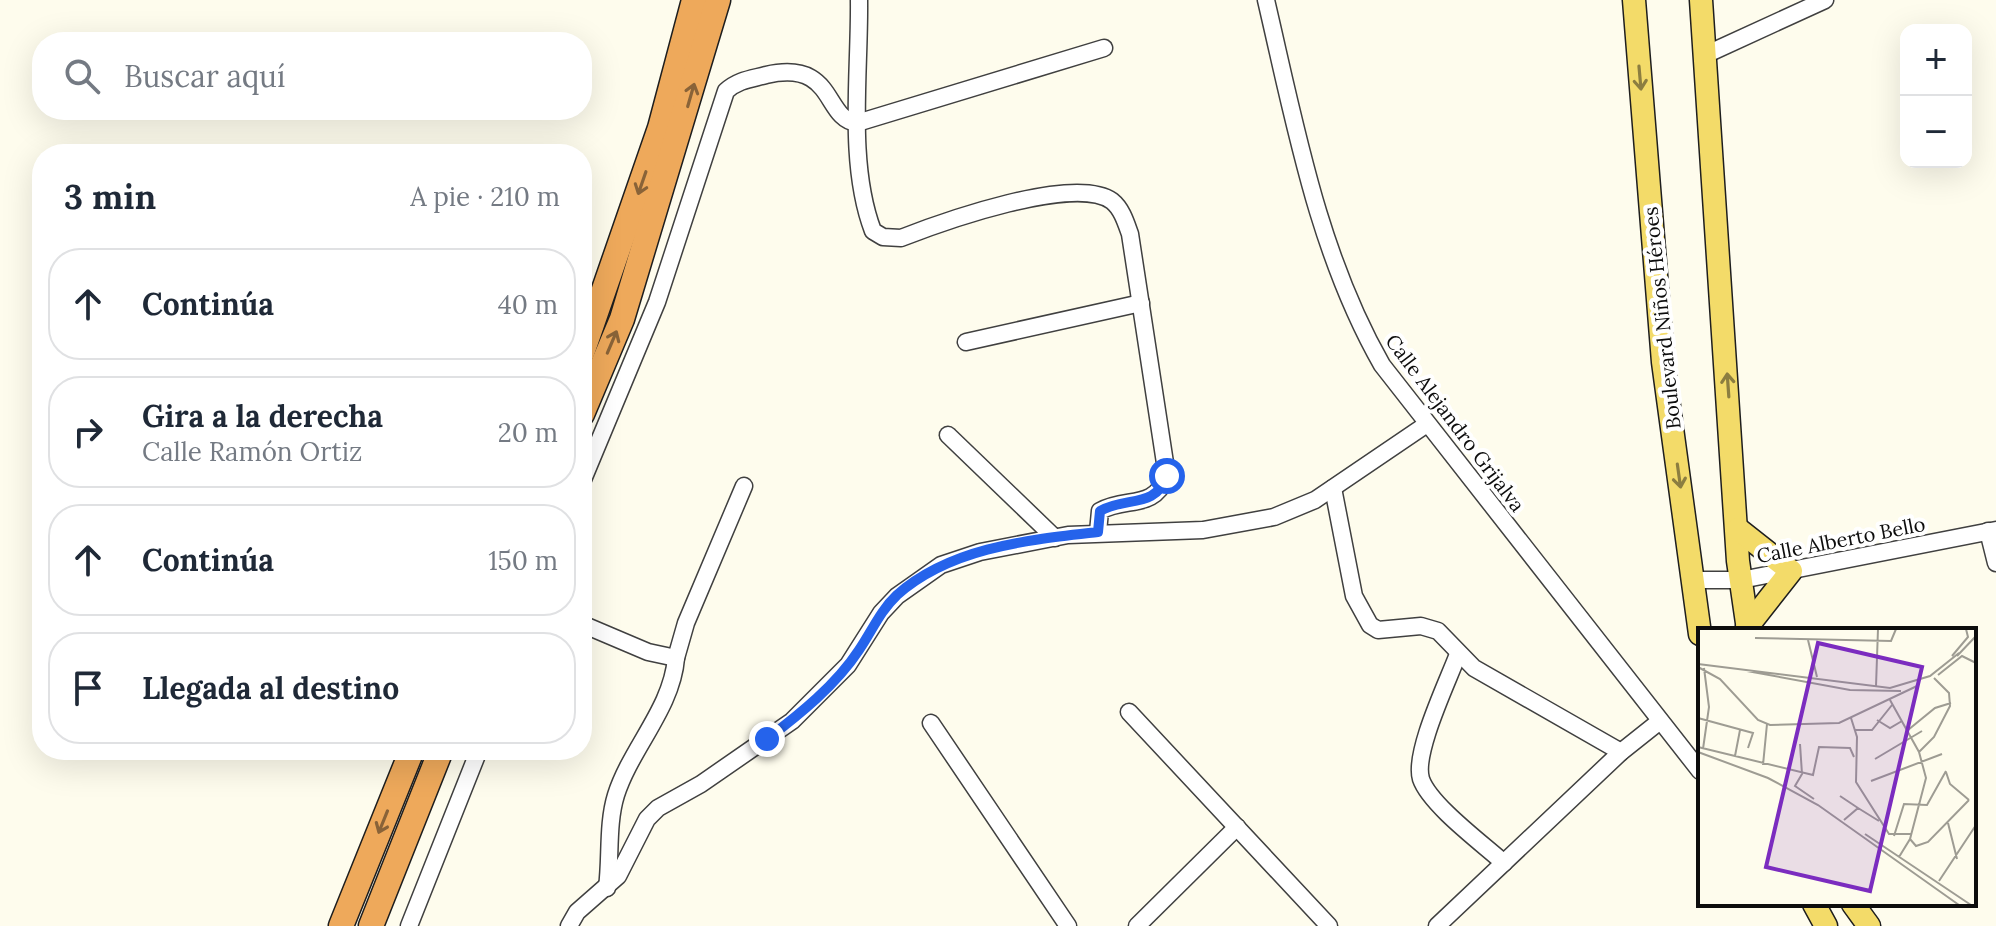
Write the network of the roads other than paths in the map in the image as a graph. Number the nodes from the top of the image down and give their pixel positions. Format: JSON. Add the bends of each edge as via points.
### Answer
{"nodes":[{"id":1,"x":694,"y":0,"type":"edge"},
{"id":2,"x":718,"y":0,"type":"edge"},
{"id":3,"x":859,"y":0,"type":"edge"},
{"id":4,"x":1266,"y":0,"type":"edge"},
{"id":5,"x":1634,"y":0,"type":"edge"},
{"id":6,"x":1701,"y":0,"type":"edge"},
{"id":7,"x":1825,"y":0,"type":"edge"},
{"id":8,"x":1104,"y":48,"type":"dead end"},
{"id":9,"x":1705,"y":55,"type":"junction"},
{"id":10,"x":857,"y":123,"type":"junction"},
{"id":11,"x":1141,"y":303,"type":"junction"},
{"id":12,"x":592,"y":324,"type":"edge"},
{"id":13,"x":966,"y":342,"type":"dead end"},
{"id":14,"x":592,"y":390,"type":"edge"},
{"id":15,"x":1427,"y":424,"type":"junction"},
{"id":16,"x":948,"y":435,"type":"dead end"},
{"id":17,"x":592,"y":458,"type":"edge"},
{"id":18,"x":744,"y":486,"type":"dead end"},
{"id":19,"x":1333,"y":488,"type":"junction"},
{"id":20,"x":1738,"y":529,"type":"junction"},
{"id":21,"x":1992,"y":531,"type":"edge"},
{"id":22,"x":1098,"y":532,"type":"junction"},
{"id":23,"x":1055,"y":538,"type":"junction"},
{"id":24,"x":1996,"y":563,"type":"edge"},
{"id":25,"x":1791,"y":571,"type":"junction"},
{"id":26,"x":1693,"y":580,"type":"junction"},
{"id":27,"x":1741,"y":580,"type":"junction"},
{"id":28,"x":592,"y":628,"type":"edge"},
{"id":29,"x":1699,"y":628,"type":"edge"},
{"id":30,"x":1747,"y":628,"type":"edge"},
{"id":31,"x":1748,"y":628,"type":"edge"},
{"id":32,"x":1458,"y":654,"type":"junction"},
{"id":33,"x":676,"y":658,"type":"junction"},
{"id":34,"x":1129,"y":712,"type":"dead end"},
{"id":35,"x":1660,"y":721,"type":"junction"},
{"id":36,"x":931,"y":723,"type":"dead end"},
{"id":37,"x":1621,"y":752,"type":"junction"},
{"id":38,"x":408,"y":760,"type":"edge"},
{"id":39,"x":437,"y":760,"type":"edge"},
{"id":40,"x":475,"y":760,"type":"edge"},
{"id":41,"x":1698,"y":764,"type":"edge"},
{"id":42,"x":1237,"y":827,"type":"junction"},
{"id":43,"x":1504,"y":863,"type":"junction"},
{"id":44,"x":607,"y":888,"type":"junction"},
{"id":45,"x":1812,"y":906,"type":"edge"},
{"id":46,"x":1854,"y":906,"type":"edge"},
{"id":47,"x":341,"y":926,"type":"edge"},
{"id":48,"x":371,"y":926,"type":"edge"},
{"id":49,"x":409,"y":926,"type":"edge"},
{"id":50,"x":569,"y":926,"type":"edge"},
{"id":51,"x":1068,"y":926,"type":"edge"},
{"id":52,"x":1137,"y":926,"type":"edge"},
{"id":53,"x":1329,"y":926,"type":"edge"},
{"id":54,"x":1437,"y":926,"type":"edge"},
{"id":55,"x":1826,"y":926,"type":"edge"},
{"id":56,"x":1869,"y":926,"type":"edge"}],
"edges":[{"from":1,"to":12,"type":"highway","one_way":true,"via":[[660,128]]},
{"from":14,"to":2,"type":"highway","one_way":true,"via":[[622,319]]},
{"from":3,"to":10,"type":"street"},
{"from":4,"to":15,"type":"street","name":"Calle Alejandro Grijalva","via":[[1300,145],[1335,262],[1382,365]]},
{"from":5,"to":26,"type":"main road","name":"Boulevard Niños Héroes","one_way":true,"via":[[1663,362]]},
{"from":6,"to":9,"type":"main road"},
{"from":7,"to":9,"type":"street"},
{"from":8,"to":10,"type":"street"},
{"from":20,"to":9,"type":"main road","one_way":true},
{"from":10,"to":11,"type":"street","via":[[873,231],[901,238],[1026,198],[1099,196],[1123,214]]},
{"from":10,"to":17,"type":"street","via":[[844,117],[823,87],[797,73],[736,82],[726,91],[657,302]]},
{"from":11,"to":13,"type":"street"},
{"from":11,"to":22,"type":"street","via":[[1168,466],[1163,486],[1151,498],[1100,511]]},
{"from":15,"to":19,"type":"street"},
{"from":15,"to":35,"type":"street","name":"Calle Alejandro Grijalva"},
{"from":16,"to":23,"type":"street"},
{"from":18,"to":33,"type":"street"},
{"from":19,"to":22,"type":"street","via":[[1297,509],[1245,523],[1203,530]]},
{"from":19,"to":32,"type":"street","via":[[1354,596],[1370,625],[1389,631],[1430,627]]},
{"from":20,"to":25,"type":"main road"},
{"from":20,"to":27,"type":"main road"},
{"from":21,"to":24,"type":"street"},
{"from":21,"to":25,"type":"street","name":"Calle Alberto Bello"},
{"from":22,"to":23,"type":"street"},
{"from":23,"to":44,"type":"street","via":[[957,558],[920,578],[881,613],[848,665],[792,721],[658,808]]},
{"from":25,"to":27,"type":"street","name":"Calle Alberto Bello"},
{"from":25,"to":31,"type":"main road"},
{"from":26,"to":27,"type":"street","name":"Calle Alberto Bello"},
{"from":26,"to":29,"type":"main road","name":"Boulevard Niños Héroes"},
{"from":27,"to":30,"type":"main road"},
{"from":28,"to":33,"type":"street"},
{"from":32,"to":37,"type":"street"},
{"from":32,"to":43,"type":"street","via":[[1422,754],[1420,777],[1434,798]]},
{"from":33,"to":44,"type":"street","via":[[670,689],[616,793]]},
{"from":34,"to":42,"type":"street"},
{"from":35,"to":37,"type":"street"},
{"from":35,"to":41,"type":"street","name":"Calle Alejandro Grijalva"},
{"from":36,"to":51,"type":"street"},
{"from":37,"to":43,"type":"street"},
{"from":38,"to":47,"type":"highway","one_way":true},
{"from":39,"to":48,"type":"highway"},
{"from":40,"to":49,"type":"street"},
{"from":42,"to":52,"type":"street"},
{"from":42,"to":53,"type":"street"},
{"from":43,"to":54,"type":"street"},
{"from":44,"to":50,"type":"street","via":[[577,912]]},
{"from":45,"to":55,"type":"main road"},
{"from":46,"to":56,"type":"main road"}]}
